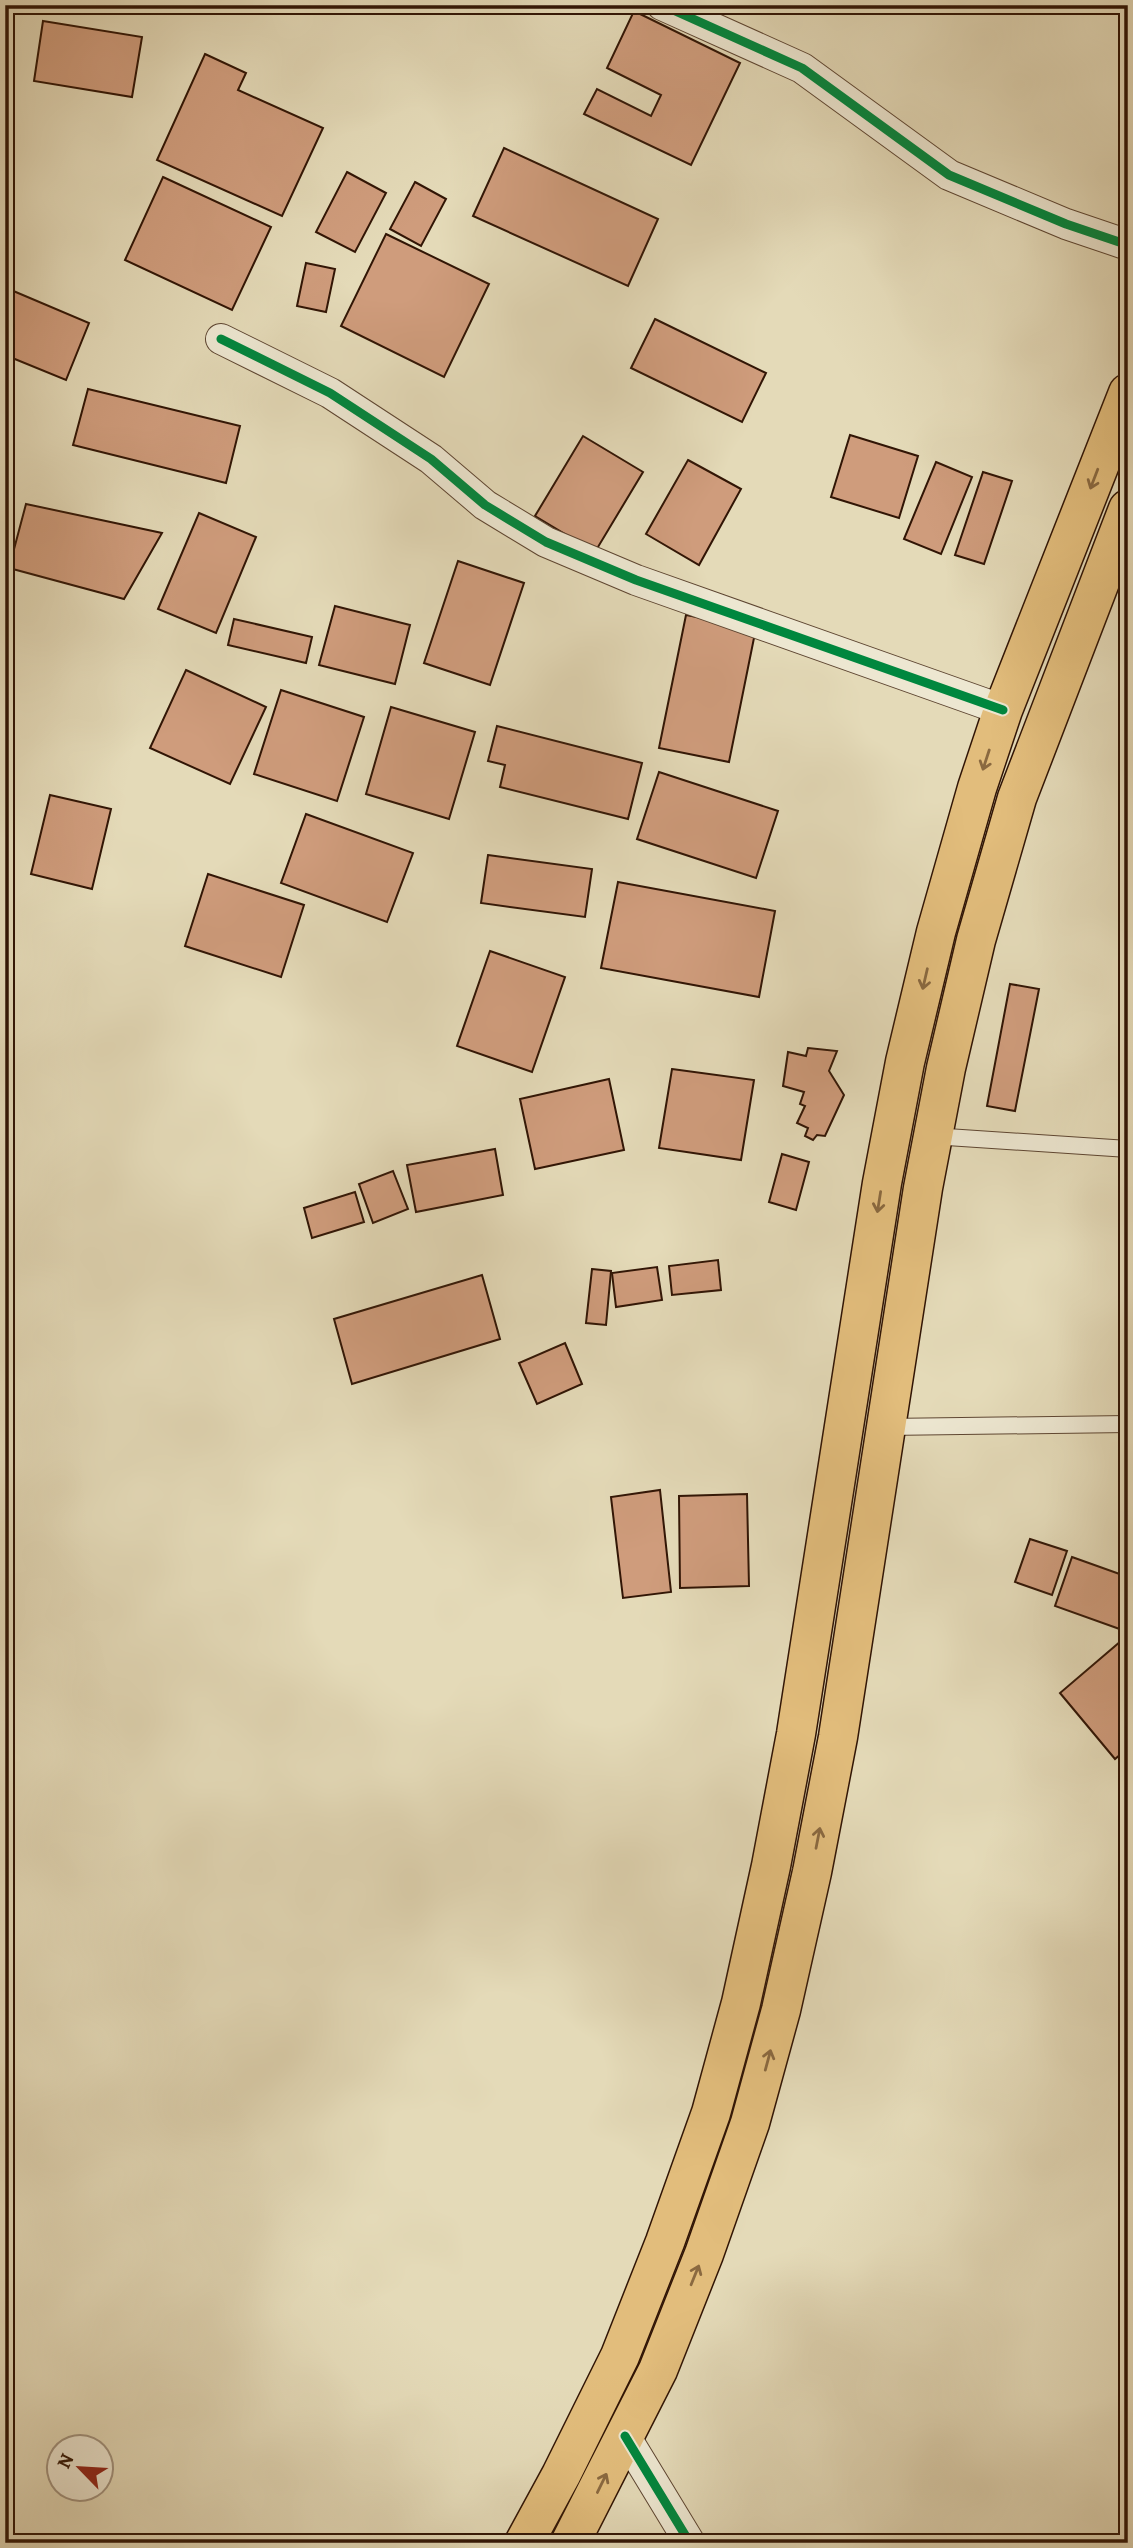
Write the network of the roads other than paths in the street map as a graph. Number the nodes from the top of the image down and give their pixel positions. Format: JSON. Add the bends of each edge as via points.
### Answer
{"nodes":[{"id":1,"x":662,"y":5,"type":"edge"},
{"id":2,"x":1128,"y":245,"type":"edge"},
{"id":3,"x":221,"y":339,"type":"dead end"},
{"id":4,"x":1128,"y":393,"type":"edge"},
{"id":5,"x":1128,"y":509,"type":"edge"},
{"id":6,"x":1003,"y":710,"type":"junction"},
{"id":7,"x":932,"y":1136,"type":"junction"},
{"id":8,"x":1128,"y":1149,"type":"edge"},
{"id":9,"x":1128,"y":1424,"type":"edge"},
{"id":10,"x":886,"y":1427,"type":"junction"},
{"id":11,"x":625,"y":2436,"type":"junction"},
{"id":12,"x":524,"y":2543,"type":"edge"},
{"id":13,"x":570,"y":2543,"type":"edge"},
{"id":14,"x":690,"y":2543,"type":"edge"}],
"edges":[{"from":1,"to":2,"type":"street","via":[[802,68],[949,175]]},
{"from":3,"to":6,"type":"street","via":[[330,393],[431,459],[485,505],[546,542],[636,580]]},
{"from":4,"to":6,"type":"main road","one_way":true},
{"from":5,"to":7,"type":"main road","via":[[1017,798],[976,940]]},
{"from":6,"to":12,"type":"main road","one_way":true,"via":[[936,932],[905,1062],[796,1734],[741,2003],[711,2113],[620,2356]]},
{"from":7,"to":8,"type":"lane"},
{"from":7,"to":10,"type":"main road"},
{"from":9,"to":10,"type":"lane"},
{"from":11,"to":10,"type":"main road","one_way":true,"via":[[658,2370],[704,2254],[750,2123],[781,2010],[838,1737]]},
{"from":13,"to":11,"type":"main road","one_way":true},
{"from":11,"to":14,"type":"street"}]}
